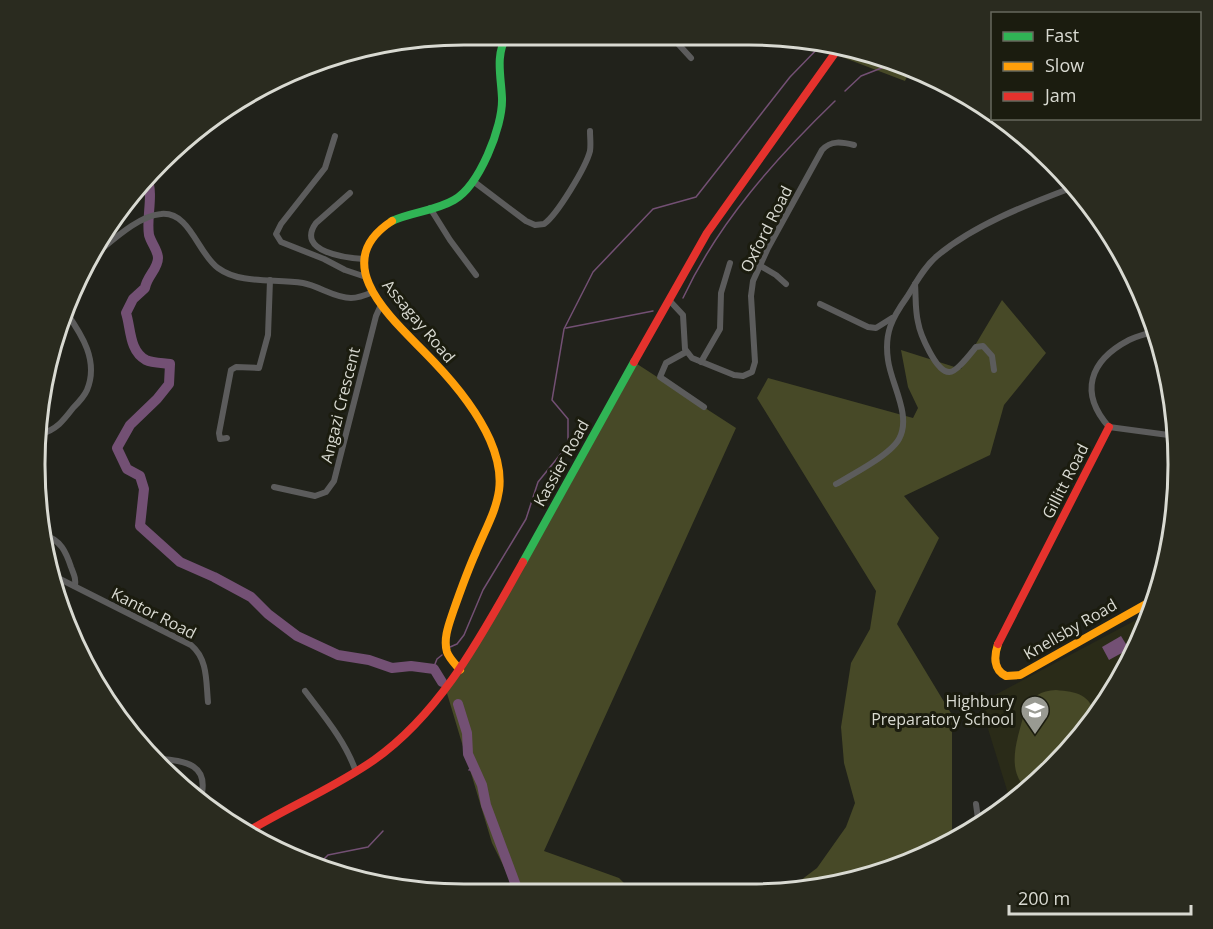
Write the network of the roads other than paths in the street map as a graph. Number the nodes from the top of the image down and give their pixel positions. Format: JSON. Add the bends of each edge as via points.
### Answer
{"nodes":[{"id":1,"x":501,"y":45,"type":"edge"},
{"id":2,"x":679,"y":45,"type":"edge"},
{"id":3,"x":834,"y":54,"type":"edge"},
{"id":4,"x":691,"y":58,"type":"dead end"},
{"id":5,"x":590,"y":131,"type":"dead end"},
{"id":6,"x":335,"y":136,"type":"dead end"},
{"id":7,"x":854,"y":145,"type":"dead end"},
{"id":8,"x":473,"y":181,"type":"junction"},
{"id":9,"x":1066,"y":190,"type":"edge"},
{"id":10,"x":350,"y":193,"type":"dead end"},
{"id":11,"x":430,"y":208,"type":"junction"},
{"id":12,"x":107,"y":245,"type":"edge"},
{"id":13,"x":364,"y":259,"type":"junction"},
{"id":14,"x":730,"y":263,"type":"dead end"},
{"id":15,"x":759,"y":266,"type":"junction"},
{"id":16,"x":476,"y":275,"type":"dead end"},
{"id":17,"x":366,"y":277,"type":"junction"},
{"id":18,"x":270,"y":280,"type":"junction"},
{"id":19,"x":786,"y":284,"type":"dead end"},
{"id":20,"x":915,"y":284,"type":"junction"},
{"id":21,"x":373,"y":292,"type":"junction"},
{"id":22,"x":669,"y":300,"type":"junction"},
{"id":23,"x":820,"y":304,"type":"dead end"},
{"id":24,"x":381,"y":305,"type":"junction"},
{"id":25,"x":892,"y":318,"type":"junction"},
{"id":26,"x":71,"y":320,"type":"edge"},
{"id":27,"x":1147,"y":334,"type":"edge"},
{"id":28,"x":686,"y":352,"type":"junction"},
{"id":29,"x":701,"y":362,"type":"junction"},
{"id":30,"x":994,"y":370,"type":"dead end"},
{"id":31,"x":704,"y":407,"type":"dead end"},
{"id":32,"x":1109,"y":427,"type":"junction"},
{"id":33,"x":47,"y":432,"type":"edge"},
{"id":34,"x":1167,"y":435,"type":"edge"},
{"id":35,"x":227,"y":438,"type":"dead end"},
{"id":36,"x":836,"y":484,"type":"dead end"},
{"id":37,"x":274,"y":487,"type":"dead end"},
{"id":38,"x":52,"y":540,"type":"edge"},
{"id":39,"x":61,"y":579,"type":"edge"},
{"id":40,"x":75,"y":586,"type":"junction"},
{"id":41,"x":1144,"y":605,"type":"edge"},
{"id":42,"x":460,"y":670,"type":"junction"},
{"id":43,"x":1000,"y":672,"type":"joint"},
{"id":44,"x":305,"y":691,"type":"dead end"},
{"id":45,"x":208,"y":702,"type":"dead end"},
{"id":46,"x":166,"y":759,"type":"edge"},
{"id":47,"x":356,"y":772,"type":"junction"},
{"id":48,"x":201,"y":791,"type":"edge"},
{"id":49,"x":976,"y":804,"type":"dead end"},
{"id":50,"x":978,"y":816,"type":"edge"},
{"id":51,"x":255,"y":828,"type":"edge"}],
"edges":[{"from":1,"to":8,"type":"street","via":[[500,116]]},
{"from":2,"to":4,"type":"street"},
{"from":3,"to":22,"type":"street","name":"Kassier Road","via":[[730,199]]},
{"from":5,"to":8,"type":"street","via":[[591,146],[585,165],[544,224],[526,221]]},
{"from":6,"to":17,"type":"street","via":[[325,168],[276,234],[281,242]]},
{"from":7,"to":15,"type":"street","name":"Oxford Road","via":[[835,142],[822,150]]},
{"from":8,"to":11,"type":"street","via":[[457,199]]},
{"from":9,"to":20,"type":"street","via":[[995,220],[956,243],[931,262]]},
{"from":10,"to":13,"type":"street","via":[[316,223],[312,236],[327,253]]},
{"from":11,"to":13,"type":"street","via":[[401,215],[383,226],[369,242]]},
{"from":11,"to":16,"type":"street"},
{"from":12,"to":18,"type":"street","via":[[134,224],[167,214],[180,219],[205,256],[219,269],[236,276]]},
{"from":13,"to":17,"type":"street","name":"Assagay Road"},
{"from":14,"to":29,"type":"street","via":[[721,293],[720,329]]},
{"from":15,"to":19,"type":"street"},
{"from":15,"to":29,"type":"street","name":"Oxford Road","via":[[751,296],[754,369],[738,376]]},
{"from":17,"to":21,"type":"street","name":"Assagay Road"},
{"from":18,"to":21,"type":"street","via":[[300,282],[350,298]]},
{"from":18,"to":35,"type":"street","via":[[268,335],[259,369],[231,370],[219,434],[220,439]]},
{"from":20,"to":25,"type":"street"},
{"from":20,"to":30,"type":"street","via":[[920,330],[941,370],[954,371],[976,347],[983,346],[992,356]]},
{"from":21,"to":24,"type":"street","name":"Assagay Road"},
{"from":22,"to":28,"type":"street","via":[[684,319]]},
{"from":22,"to":42,"type":"street","name":"Kassier Road"},
{"from":23,"to":25,"type":"street","via":[[868,327],[876,328]]},
{"from":24,"to":37,"type":"street","name":"Angazi Crescent","via":[[334,481],[326,492],[315,496]]},
{"from":24,"to":42,"type":"street","name":"Assagay Road","via":[[482,422],[499,470],[496,512],[476,551],[445,641],[447,654]]},
{"from":25,"to":36,"type":"street","via":[[886,342],[903,418],[898,441],[873,462]]},
{"from":26,"to":33,"type":"street","via":[[88,348],[88,384],[64,421]]},
{"from":27,"to":32,"type":"street","via":[[1119,346],[1099,363],[1091,388],[1093,403]]},
{"from":28,"to":29,"type":"street","name":"Oxford Road"},
{"from":28,"to":31,"type":"street","via":[[666,363],[660,377]]},
{"from":32,"to":34,"type":"street"},
{"from":32,"to":43,"type":"street","name":"Gillitt Road","via":[[998,646],[994,662]]},
{"from":38,"to":40,"type":"street","via":[[68,554]]},
{"from":39,"to":40,"type":"street","name":"Kantor Road"},
{"from":40,"to":45,"type":"street","name":"Kantor Road","via":[[195,648],[205,668]]},
{"from":41,"to":43,"type":"street","name":"Knellsby Road","via":[[1020,675],[1008,677]]},
{"from":42,"to":47,"type":"street","name":"Kassier Road","via":[[436,704],[409,731]]},
{"from":44,"to":47,"type":"street","via":[[330,723]]},
{"from":46,"to":48,"type":"street","via":[[184,761],[198,770]]},
{"from":47,"to":51,"type":"street","name":"Kassier Road"},
{"from":49,"to":50,"type":"street"}]}
